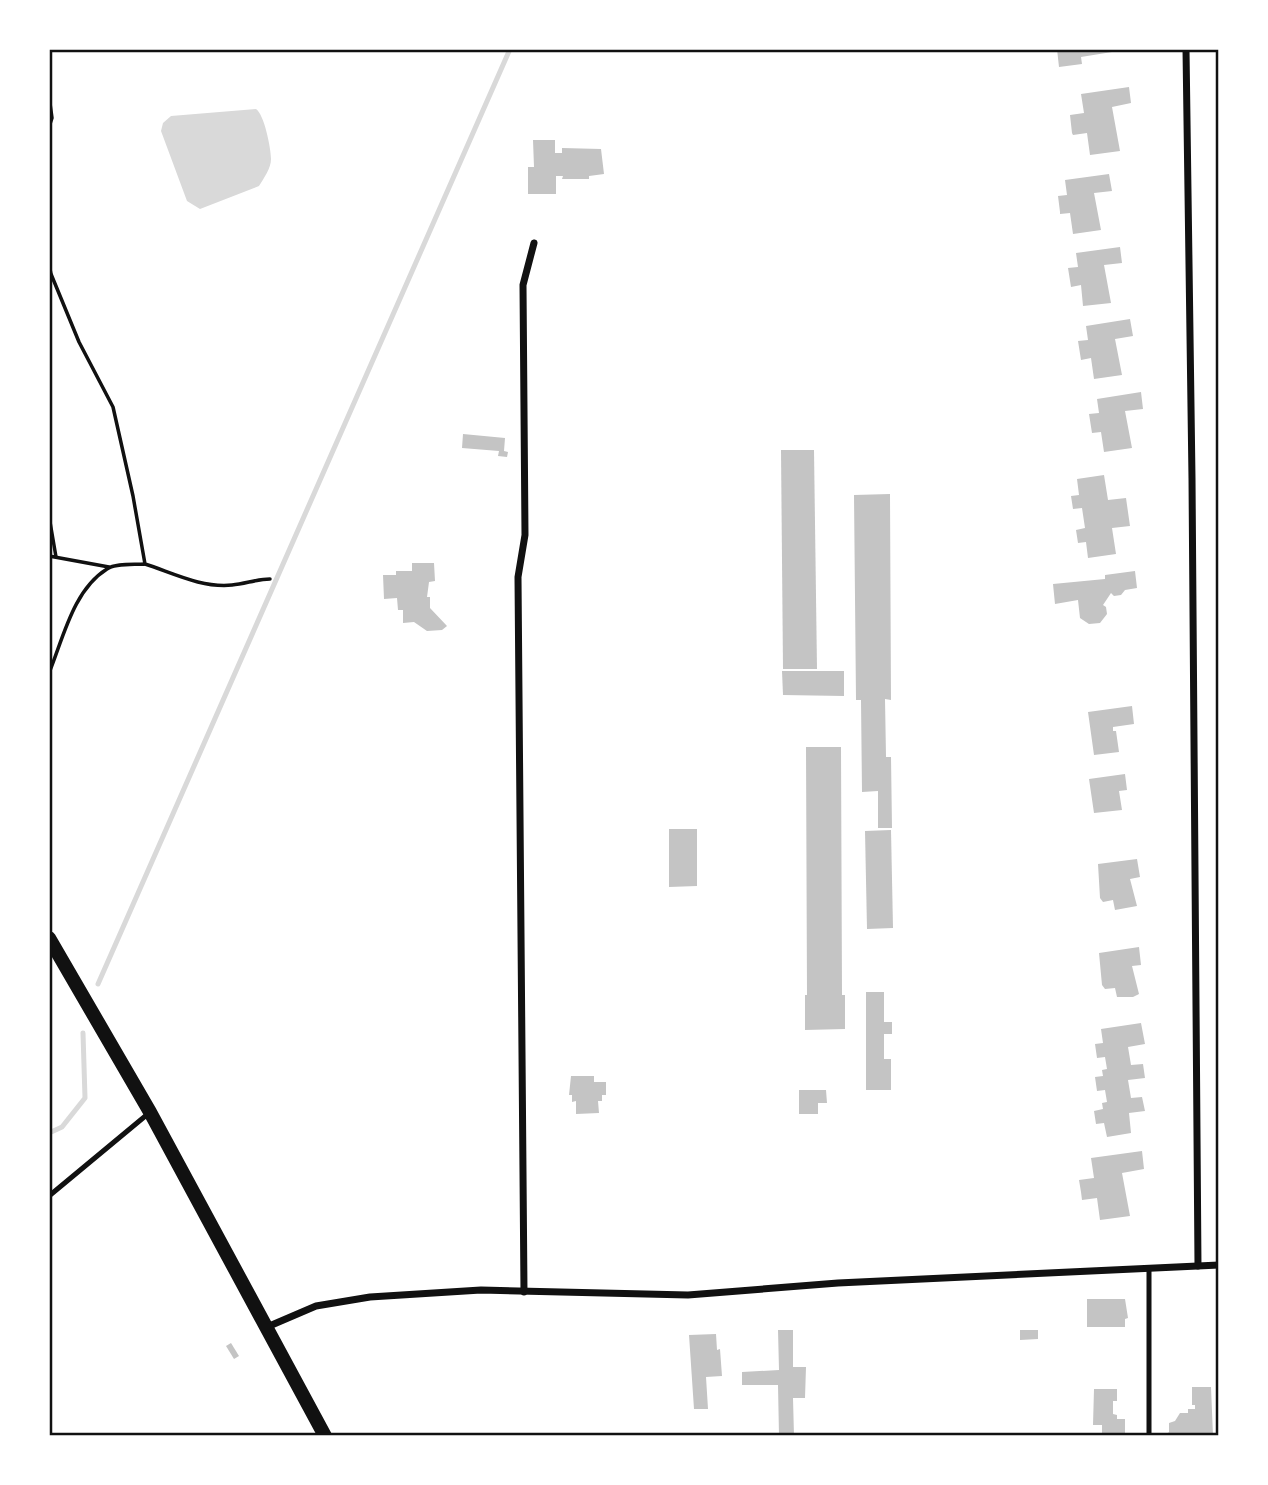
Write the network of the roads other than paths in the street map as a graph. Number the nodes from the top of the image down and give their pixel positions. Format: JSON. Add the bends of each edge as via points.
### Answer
{"nodes":[{"id":1,"x":1186,"y":49,"type":"edge"},
{"id":2,"x":534,"y":243,"type":"dead end"},
{"id":3,"x":49,"y":938,"type":"edge"},
{"id":4,"x":150,"y":1112,"type":"junction"},
{"id":5,"x":49,"y":1196,"type":"edge"},
{"id":6,"x":1219,"y":1265,"type":"edge"},
{"id":7,"x":1198,"y":1266,"type":"junction"},
{"id":8,"x":1149,"y":1268,"type":"junction"},
{"id":9,"x":524,"y":1292,"type":"junction"},
{"id":10,"x":267,"y":1327,"type":"junction"},
{"id":11,"x":325,"y":1436,"type":"edge"},
{"id":12,"x":1149,"y":1436,"type":"edge"}],
"edges":[{"from":1,"to":7,"type":"street"},
{"from":2,"to":9,"type":"street","via":[[523,285],[525,535],[518,576]]},
{"from":3,"to":4,"type":"main road"},
{"from":4,"to":5,"type":"lane"},
{"from":4,"to":10,"type":"main road"},
{"from":6,"to":7,"type":"street"},
{"from":7,"to":8,"type":"street"},
{"from":8,"to":9,"type":"street","via":[[688,1295]]},
{"from":8,"to":12,"type":"lane"},
{"from":9,"to":10,"type":"street","via":[[481,1290],[344,1300],[316,1306]]},
{"from":10,"to":11,"type":"main road"}]}
